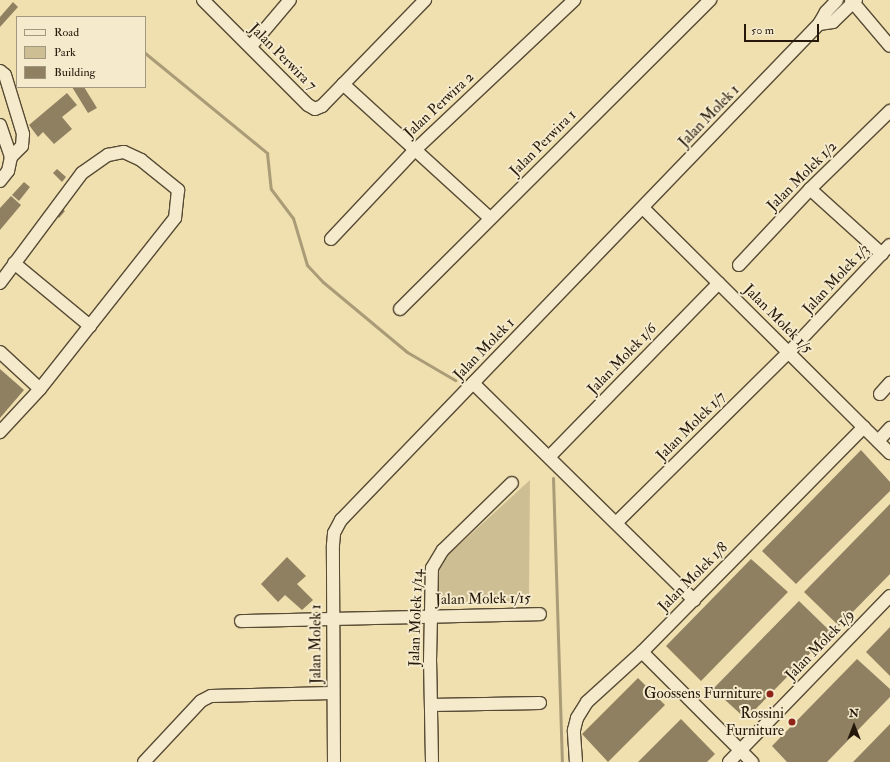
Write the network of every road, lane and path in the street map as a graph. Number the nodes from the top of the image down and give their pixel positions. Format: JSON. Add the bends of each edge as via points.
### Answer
{"nodes":[{"id":1,"x":203,"y":0,"type":"edge"},
{"id":2,"x":290,"y":0,"type":"edge"},
{"id":3,"x":425,"y":0,"type":"edge"},
{"id":4,"x":574,"y":0,"type":"edge"},
{"id":5,"x":710,"y":0,"type":"edge"},
{"id":6,"x":837,"y":0,"type":"edge"},
{"id":7,"x":853,"y":1,"type":"edge"},
{"id":8,"x":819,"y":24,"type":"junction"},
{"id":9,"x":251,"y":46,"type":"junction"},
{"id":10,"x":890,"y":46,"type":"edge"},
{"id":11,"x":0,"y":71,"type":"edge"},
{"id":12,"x":342,"y":84,"type":"junction"},
{"id":13,"x":890,"y":111,"type":"edge"},
{"id":14,"x":0,"y":125,"type":"edge"},
{"id":15,"x":415,"y":150,"type":"junction"},
{"id":16,"x":11,"y":158,"type":"junction"},
{"id":17,"x":0,"y":181,"type":"edge"},
{"id":18,"x":810,"y":190,"type":"junction"},
{"id":19,"x":643,"y":208,"type":"junction"},
{"id":20,"x":490,"y":218,"type":"junction"},
{"id":21,"x":331,"y":239,"type":"dead end"},
{"id":22,"x":886,"y":249,"type":"edge"},
{"id":23,"x":14,"y":263,"type":"junction"},
{"id":24,"x":739,"y":264,"type":"dead end"},
{"id":25,"x":0,"y":283,"type":"edge"},
{"id":26,"x":719,"y":283,"type":"junction"},
{"id":27,"x":400,"y":309,"type":"dead end"},
{"id":28,"x":90,"y":326,"type":"junction"},
{"id":29,"x":0,"y":352,"type":"edge"},
{"id":30,"x":789,"y":352,"type":"junction"},
{"id":31,"x":473,"y":383,"type":"junction"},
{"id":32,"x":890,"y":383,"type":"edge"},
{"id":33,"x":40,"y":389,"type":"junction"},
{"id":34,"x":880,"y":394,"type":"dead end"},
{"id":35,"x":864,"y":427,"type":"junction"},
{"id":36,"x":890,"y":428,"type":"edge"},
{"id":37,"x":0,"y":432,"type":"edge"},
{"id":38,"x":878,"y":441,"type":"junction"},
{"id":39,"x":890,"y":453,"type":"edge"},
{"id":40,"x":549,"y":458,"type":"junction"},
{"id":41,"x":512,"y":483,"type":"dead end"},
{"id":42,"x":616,"y":523,"type":"junction"},
{"id":43,"x":890,"y":596,"type":"edge"},
{"id":44,"x":694,"y":600,"type":"junction"},
{"id":45,"x":540,"y":614,"type":"dead end"},
{"id":46,"x":430,"y":616,"type":"junction"},
{"id":47,"x":331,"y":617,"type":"junction"},
{"id":48,"x":241,"y":621,"type":"dead end"},
{"id":49,"x":642,"y":652,"type":"junction"},
{"id":50,"x":332,"y":693,"type":"junction"},
{"id":51,"x":540,"y":703,"type":"dead end"},
{"id":52,"x":431,"y":705,"type":"junction"},
{"id":53,"x":740,"y":750,"type":"junction"},
{"id":54,"x":144,"y":762,"type":"edge"},
{"id":55,"x":334,"y":762,"type":"edge"},
{"id":56,"x":432,"y":762,"type":"edge"},
{"id":57,"x":576,"y":762,"type":"edge"},
{"id":58,"x":729,"y":762,"type":"edge"},
{"id":59,"x":752,"y":762,"type":"edge"}],
"edges":[{"from":1,"to":9,"type":"street","name":"Jalan Perwira 7"},
{"from":2,"to":9,"type":"street"},
{"from":3,"to":12,"type":"street"},
{"from":4,"to":15,"type":"street","name":"Jalan Perwira 2"},
{"from":5,"to":20,"type":"street","name":"Jalan Perwira 1"},
{"from":6,"to":8,"type":"street","name":"Jalan Molek 1"},
{"from":7,"to":8,"type":"street","name":"Jalan Molek 1","via":[[833,22]]},
{"from":7,"to":10,"type":"street"},
{"from":8,"to":19,"type":"street","name":"Jalan Molek 1"},
{"from":9,"to":12,"type":"street","name":"Jalan Perwira 7","via":[[308,105],[315,109],[322,106]]},
{"from":11,"to":16,"type":"street","via":[[4,75],[23,134],[22,146]]},
{"from":12,"to":15,"type":"street"},
{"from":13,"to":18,"type":"street","name":"Jalan Molek 1/2"},
{"from":14,"to":16,"type":"street"},
{"from":15,"to":20,"type":"street"},
{"from":15,"to":21,"type":"street","name":"Jalan Perwira 2"},
{"from":16,"to":17,"type":"street","via":[[8,171]]},
{"from":18,"to":22,"type":"street"},
{"from":18,"to":24,"type":"street","name":"Jalan Molek 1/2"},
{"from":19,"to":26,"type":"street","name":"Jalan Molek 1/5"},
{"from":19,"to":31,"type":"street","name":"Jalan Molek 1"},
{"from":20,"to":27,"type":"street","name":"Jalan Perwira 1"},
{"from":22,"to":30,"type":"street","name":"Jalan Molek 1/3"},
{"from":23,"to":25,"type":"street"},
{"from":23,"to":28,"type":"street"},
{"from":23,"to":28,"type":"street","via":[[82,173],[108,156],[124,152],[142,160],[178,190],[179,204],[175,218]]},
{"from":26,"to":30,"type":"street","name":"Jalan Molek 1/5"},
{"from":26,"to":40,"type":"street","name":"Jalan Molek 1/6"},
{"from":28,"to":33,"type":"street"},
{"from":29,"to":33,"type":"street"},
{"from":30,"to":35,"type":"street","name":"Jalan Molek 1/5"},
{"from":30,"to":42,"type":"street","name":"Jalan Molek 1/7"},
{"from":31,"to":40,"type":"street"},
{"from":31,"to":47,"type":"street","name":"Jalan Molek 1","via":[[341,520],[334,533]]},
{"from":32,"to":34,"type":"street"},
{"from":33,"to":37,"type":"street"},
{"from":35,"to":38,"type":"street","name":"Jalan Molek 1/5"},
{"from":35,"to":44,"type":"street","name":"Jalan Molek 1/8"},
{"from":36,"to":38,"type":"street"},
{"from":38,"to":39,"type":"street","name":"Jalan Molek 1/5"},
{"from":40,"to":42,"type":"street"},
{"from":41,"to":46,"type":"street","name":"Jalan Molek 1/14","via":[[436,560],[432,568]]},
{"from":42,"to":44,"type":"street"},
{"from":43,"to":53,"type":"street","name":"Jalan Molek 1/9"},
{"from":44,"to":49,"type":"street","name":"Jalan Molek 1/8"},
{"from":45,"to":46,"type":"street","name":"Jalan Molek 1/15"},
{"from":46,"to":47,"type":"street","name":"Jalan Molek 1/15"},
{"from":46,"to":52,"type":"street","name":"Jalan Molek 1/14"},
{"from":47,"to":48,"type":"street","name":"Jalan Molek 1/15"},
{"from":47,"to":50,"type":"street","name":"Jalan Molek 1"},
{"from":49,"to":53,"type":"street"},
{"from":49,"to":57,"type":"street","name":"Jalan Molek 1/8","via":[[581,710],[574,730]]},
{"from":50,"to":54,"type":"street","via":[[211,696],[201,701]]},
{"from":50,"to":55,"type":"street","name":"Jalan Molek 1"},
{"from":51,"to":52,"type":"street"},
{"from":52,"to":56,"type":"street","name":"Jalan Molek 1/14"},
{"from":53,"to":58,"type":"street","name":"Jalan Molek 1/9"},
{"from":53,"to":59,"type":"street"}]}
